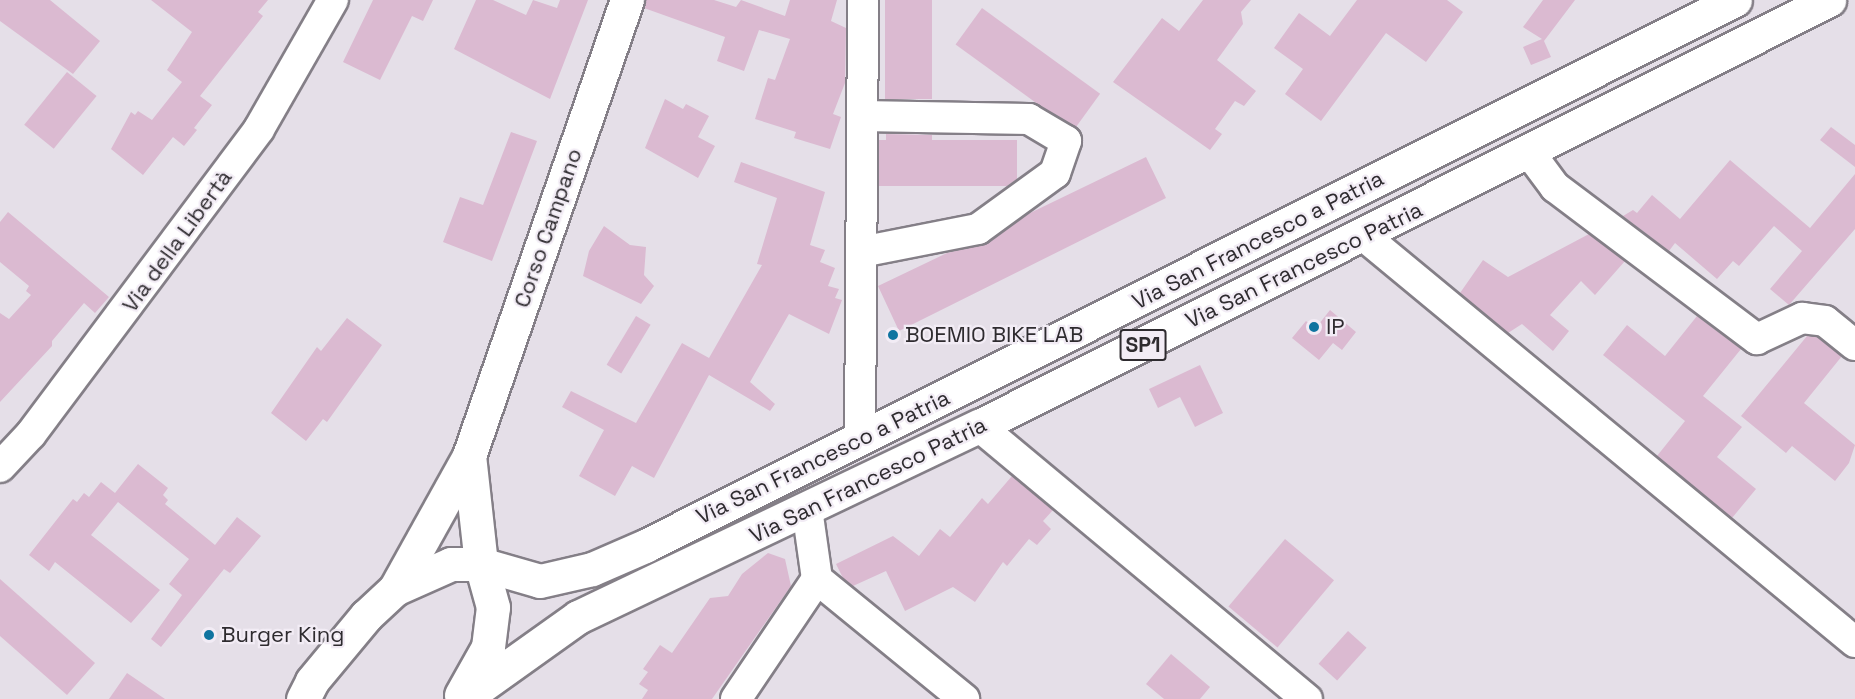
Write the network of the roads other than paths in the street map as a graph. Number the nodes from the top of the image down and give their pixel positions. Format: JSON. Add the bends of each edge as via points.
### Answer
{"nodes":[{"id":1,"x":333,"y":0,"type":"edge"},
{"id":2,"x":627,"y":0,"type":"edge"},
{"id":3,"x":863,"y":0,"type":"edge"},
{"id":4,"x":1735,"y":0,"type":"edge"},
{"id":5,"x":1829,"y":0,"type":"edge"},
{"id":6,"x":862,"y":117,"type":"junction"},
{"id":7,"x":1529,"y":152,"type":"junction"},
{"id":8,"x":1364,"y":236,"type":"junction"},
{"id":9,"x":861,"y":252,"type":"junction"},
{"id":10,"x":1855,"y":345,"type":"edge"},
{"id":11,"x":979,"y":426,"type":"junction"},
{"id":12,"x":860,"y":439,"type":"junction"},
{"id":13,"x":469,"y":456,"type":"junction"},
{"id":14,"x":0,"y":467,"type":"edge"},
{"id":15,"x":807,"y":509,"type":"junction"},
{"id":16,"x":480,"y":564,"type":"junction"},
{"id":17,"x":817,"y":579,"type":"junction"},
{"id":18,"x":395,"y":589,"type":"junction"},
{"id":19,"x":1855,"y":642,"type":"edge"},
{"id":20,"x":301,"y":693,"type":"edge"},
{"id":21,"x":458,"y":699,"type":"edge"},
{"id":22,"x":463,"y":699,"type":"edge"},
{"id":23,"x":736,"y":699,"type":"edge"},
{"id":24,"x":964,"y":699,"type":"edge"},
{"id":25,"x":1306,"y":699,"type":"edge"}],
"edges":[{"from":1,"to":14,"type":"street","name":"Via della Libertà","via":[[259,129],[59,397]]},
{"from":2,"to":13,"type":"main road","name":"Corso Campano"},
{"from":3,"to":6,"type":"street"},
{"from":4,"to":12,"type":"main road","name":"Via San Francesco a Patria","number":"SP1"},
{"from":5,"to":7,"type":"main road","name":"Via San Francesco Patria","number":"SP1"},
{"from":6,"to":9,"type":"street"},
{"from":6,"to":9,"type":"street","via":[[1029,119],[1066,141],[1055,173],[978,229]]},
{"from":7,"to":8,"type":"main road","name":"Via San Francesco Patria","number":"SP1"},
{"from":7,"to":10,"type":"street","via":[[1555,187],[1758,339],[1802,318],[1825,321]]},
{"from":8,"to":11,"type":"main road","name":"Via San Francesco Patria","number":"SP1"},
{"from":8,"to":19,"type":"street"},
{"from":9,"to":12,"type":"street"},
{"from":11,"to":15,"type":"main road","name":"Via San Francesco Patria","number":"SP1"},
{"from":11,"to":25,"type":"street"},
{"from":12,"to":16,"type":"main road","name":"Via San Francesco a Patria","number":"SP1","via":[[592,569],[540,580]]},
{"from":13,"to":16,"type":"main road"},
{"from":13,"to":18,"type":"main road"},
{"from":15,"to":17,"type":"street"},
{"from":15,"to":22,"type":"main road","name":"Via San Francesco Patria","number":"SP1","via":[[578,617]]},
{"from":16,"to":18,"type":"main road","name":"Via San Francesco a Patria","via":[[451,564]]},
{"from":16,"to":21,"type":"main road","via":[[493,607],[488,647]]},
{"from":17,"to":23,"type":"street"},
{"from":17,"to":24,"type":"street"},
{"from":18,"to":20,"type":"main road","via":[[366,616]]}]}
